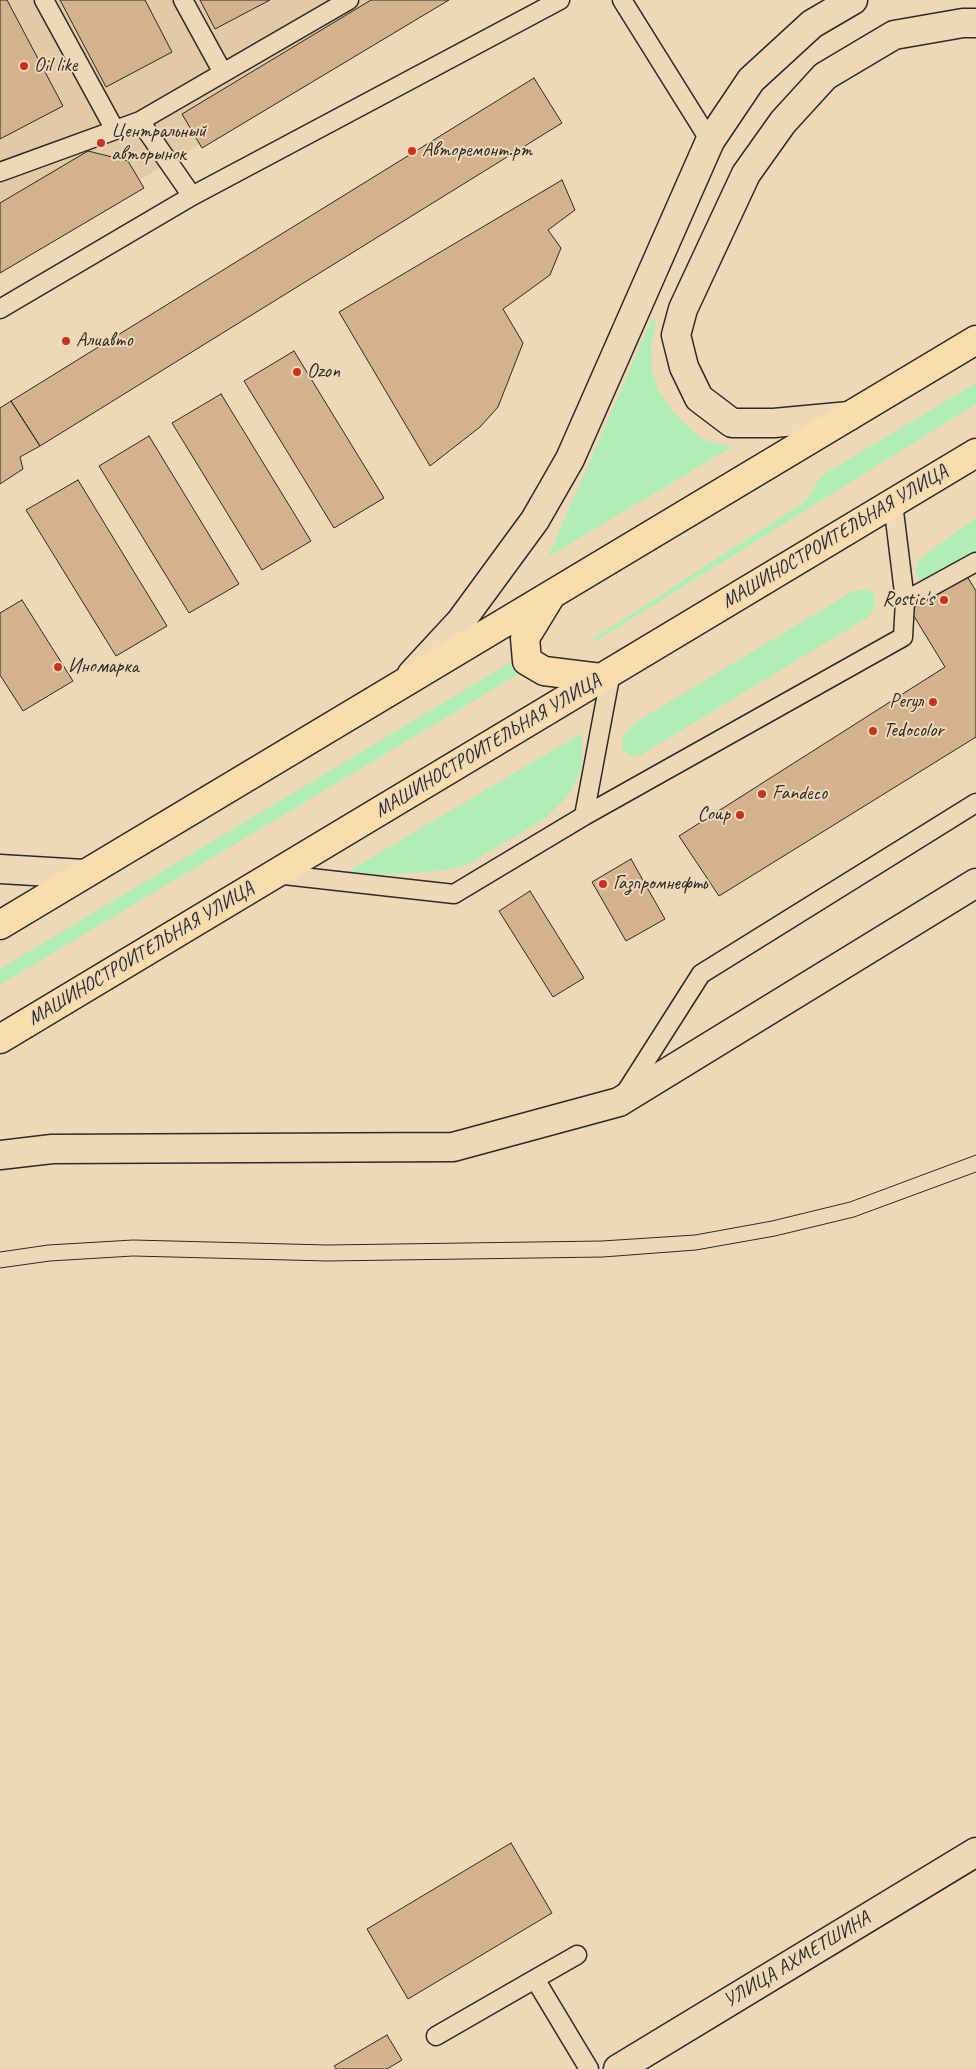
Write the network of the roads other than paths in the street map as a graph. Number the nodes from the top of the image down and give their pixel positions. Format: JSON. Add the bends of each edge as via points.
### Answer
{"nodes":[{"id":1,"x":44,"y":0,"type":"edge"},
{"id":2,"x":183,"y":0,"type":"edge"},
{"id":3,"x":348,"y":0,"type":"edge"},
{"id":4,"x":560,"y":0,"type":"edge"},
{"id":5,"x":622,"y":0,"type":"edge"},
{"id":6,"x":853,"y":0,"type":"edge"},
{"id":7,"x":323,"y":6,"type":"edge"},
{"id":8,"x":976,"y":23,"type":"edge"},
{"id":9,"x":223,"y":73,"type":"junction"},
{"id":10,"x":140,"y":121,"type":"junction"},
{"id":11,"x":116,"y":130,"type":"junction"},
{"id":12,"x":710,"y":141,"type":"junction"},
{"id":13,"x":0,"y":172,"type":"edge"},
{"id":14,"x":192,"y":196,"type":"junction"},
{"id":15,"x":0,"y":309,"type":"edge"},
{"id":16,"x":976,"y":340,"type":"edge"},
{"id":17,"x":849,"y":416,"type":"junction"},
{"id":18,"x":976,"y":453,"type":"edge"},
{"id":19,"x":893,"y":503,"type":"junction"},
{"id":20,"x":976,"y":562,"type":"edge"},
{"id":21,"x":552,"y":594,"type":"junction"},
{"id":22,"x":905,"y":601,"type":"junction"},
{"id":23,"x":606,"y":675,"type":"junction"},
{"id":24,"x":404,"y":682,"type":"junction"},
{"id":25,"x":976,"y":803,"type":"edge"},
{"id":26,"x":584,"y":816,"type":"junction"},
{"id":27,"x":0,"y":869,"type":"edge"},
{"id":28,"x":84,"y":874,"type":"junction"},
{"id":29,"x":274,"y":874,"type":"junction"},
{"id":30,"x":976,"y":884,"type":"edge"},
{"id":31,"x":0,"y":924,"type":"edge"},
{"id":32,"x":0,"y":1039,"type":"edge"},
{"id":33,"x":620,"y":1102,"type":"junction"},
{"id":34,"x":0,"y":1155,"type":"edge"},
{"id":35,"x":976,"y":1852,"type":"edge"},
{"id":36,"x":577,"y":1955,"type":"dead end"},
{"id":37,"x":535,"y":1979,"type":"junction"},
{"id":38,"x":436,"y":2036,"type":"dead end"},
{"id":39,"x":633,"y":2065,"type":"edge"},
{"id":40,"x":589,"y":2069,"type":"edge"}],
"edges":[{"from":1,"to":11,"type":"lane"},
{"from":2,"to":9,"type":"lane"},
{"from":3,"to":7,"type":"lane"},
{"from":4,"to":14,"type":"lane"},
{"from":5,"to":12,"type":"lane"},
{"from":6,"to":12,"type":"main road","via":[[812,24],[751,80]]},
{"from":7,"to":9,"type":"lane"},
{"from":8,"to":17,"type":"main road","via":[[894,36],[825,76],[783,122],[746,174],[683,309],[676,335],[684,367],[699,398],[732,423],[774,423]]},
{"from":9,"to":10,"type":"lane"},
{"from":10,"to":11,"type":"lane"},
{"from":10,"to":14,"type":"lane"},
{"from":11,"to":13,"type":"lane"},
{"from":12,"to":24,"type":"main road","via":[[570,459],[535,520],[461,621]]},
{"from":14,"to":15,"type":"lane"},
{"from":16,"to":17,"type":"main road"},
{"from":17,"to":21,"type":"main road"},
{"from":18,"to":19,"type":"main road","name":"МАШИНОСТРОИТЕЛЬНАЯ УЛИЦА"},
{"from":19,"to":22,"type":"lane"},
{"from":19,"to":23,"type":"main road","name":"МАШИНОСТРОИТЕЛЬНАЯ УЛИЦА"},
{"from":20,"to":22,"type":"lane"},
{"from":21,"to":23,"type":"main road","via":[[525,638],[527,661],[544,670]]},
{"from":21,"to":24,"type":"main road"},
{"from":22,"to":26,"type":"lane","via":[[903,637]]},
{"from":23,"to":26,"type":"lane"},
{"from":23,"to":29,"type":"main road","name":"МАШИНОСТРОИТЕЛЬНАЯ УЛИЦА"},
{"from":24,"to":28,"type":"main road"},
{"from":25,"to":33,"type":"lane","via":[[701,974]]},
{"from":26,"to":29,"type":"lane","via":[[454,894]]},
{"from":27,"to":28,"type":"main road"},
{"from":28,"to":31,"type":"main road"},
{"from":29,"to":32,"type":"main road","name":"МАШИНОСТРОИТЕЛЬНАЯ УЛИЦА"},
{"from":30,"to":33,"type":"main road"},
{"from":33,"to":34,"type":"main road","via":[[453,1147],[52,1149]]},
{"from":35,"to":39,"type":"main road","name":"УЛИЦА АХМЕТШИНА"},
{"from":36,"to":37,"type":"lane"},
{"from":37,"to":38,"type":"lane"},
{"from":37,"to":40,"type":"lane"}]}
